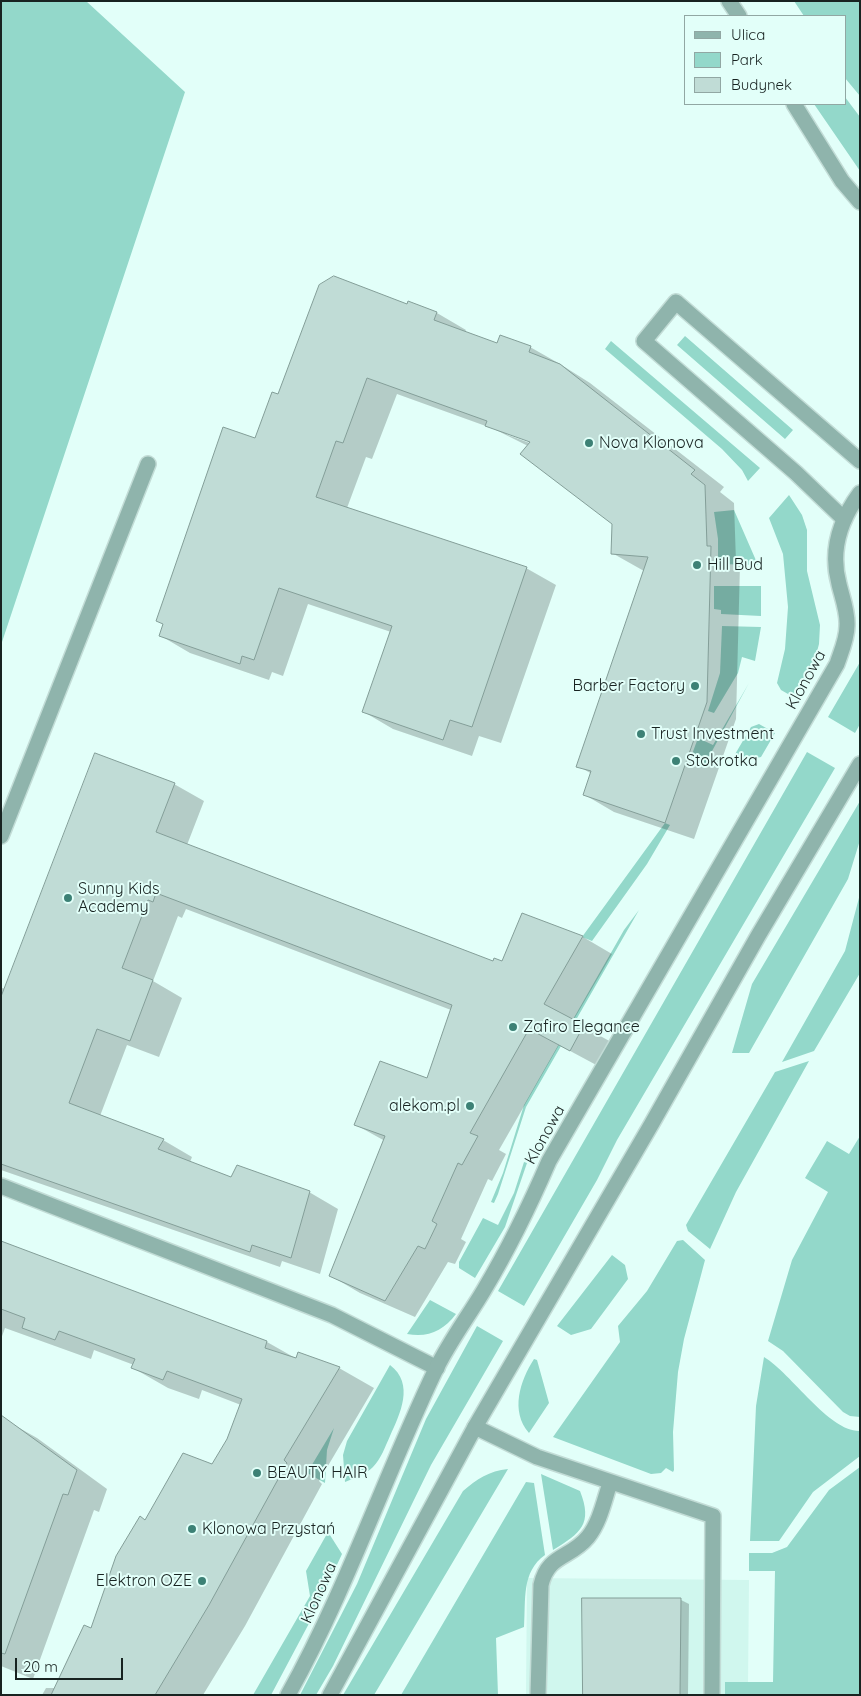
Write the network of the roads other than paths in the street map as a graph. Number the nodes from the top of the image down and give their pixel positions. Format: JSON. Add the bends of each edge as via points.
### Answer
{"nodes":[{"id":1,"x":729,"y":1,"type":"edge"},
{"id":2,"x":738,"y":15,"type":"edge"},
{"id":3,"x":795,"y":105,"type":"edge"},
{"id":4,"x":860,"y":202,"type":"edge"},
{"id":5,"x":860,"y":461,"type":"edge"},
{"id":6,"x":148,"y":464,"type":"dead end"},
{"id":7,"x":860,"y":493,"type":"edge"},
{"id":8,"x":844,"y":519,"type":"junction"},
{"id":9,"x":844,"y":604,"type":"junction"},
{"id":10,"x":860,"y":615,"type":"edge"},
{"id":11,"x":860,"y":764,"type":"edge"},
{"id":12,"x":1,"y":836,"type":"edge"},
{"id":13,"x":1,"y":1186,"type":"edge"},
{"id":14,"x":437,"y":1368,"type":"junction"},
{"id":15,"x":475,"y":1427,"type":"junction"},
{"id":16,"x":610,"y":1483,"type":"junction"},
{"id":17,"x":712,"y":1688,"type":"edge"},
{"id":18,"x":288,"y":1695,"type":"edge"},
{"id":19,"x":330,"y":1695,"type":"edge"},
{"id":20,"x":538,"y":1695,"type":"edge"}],
"edges":[{"from":1,"to":2,"type":"street"},
{"from":3,"to":4,"type":"street","via":[[842,181]]},
{"from":5,"to":8,"type":"street","via":[[676,302],[644,340]]},
{"from":6,"to":12,"type":"street"},
{"from":7,"to":8,"type":"street","name":"Klonowa"},
{"from":8,"to":9,"type":"street","name":"Klonowa","via":[[834,563]]},
{"from":9,"to":10,"type":"street"},
{"from":9,"to":14,"type":"street","name":"Klonowa","via":[[848,625],[837,664],[549,1161],[502,1260]]},
{"from":11,"to":15,"type":"street"},
{"from":13,"to":14,"type":"street","via":[[332,1315]]},
{"from":14,"to":18,"type":"street","name":"Klonowa","via":[[384,1484],[330,1616]]},
{"from":15,"to":16,"type":"street","via":[[537,1457]]},
{"from":15,"to":19,"type":"street"},
{"from":16,"to":17,"type":"street","via":[[713,1516]]},
{"from":16,"to":20,"type":"street","via":[[588,1538],[551,1563],[544,1572]]}]}
